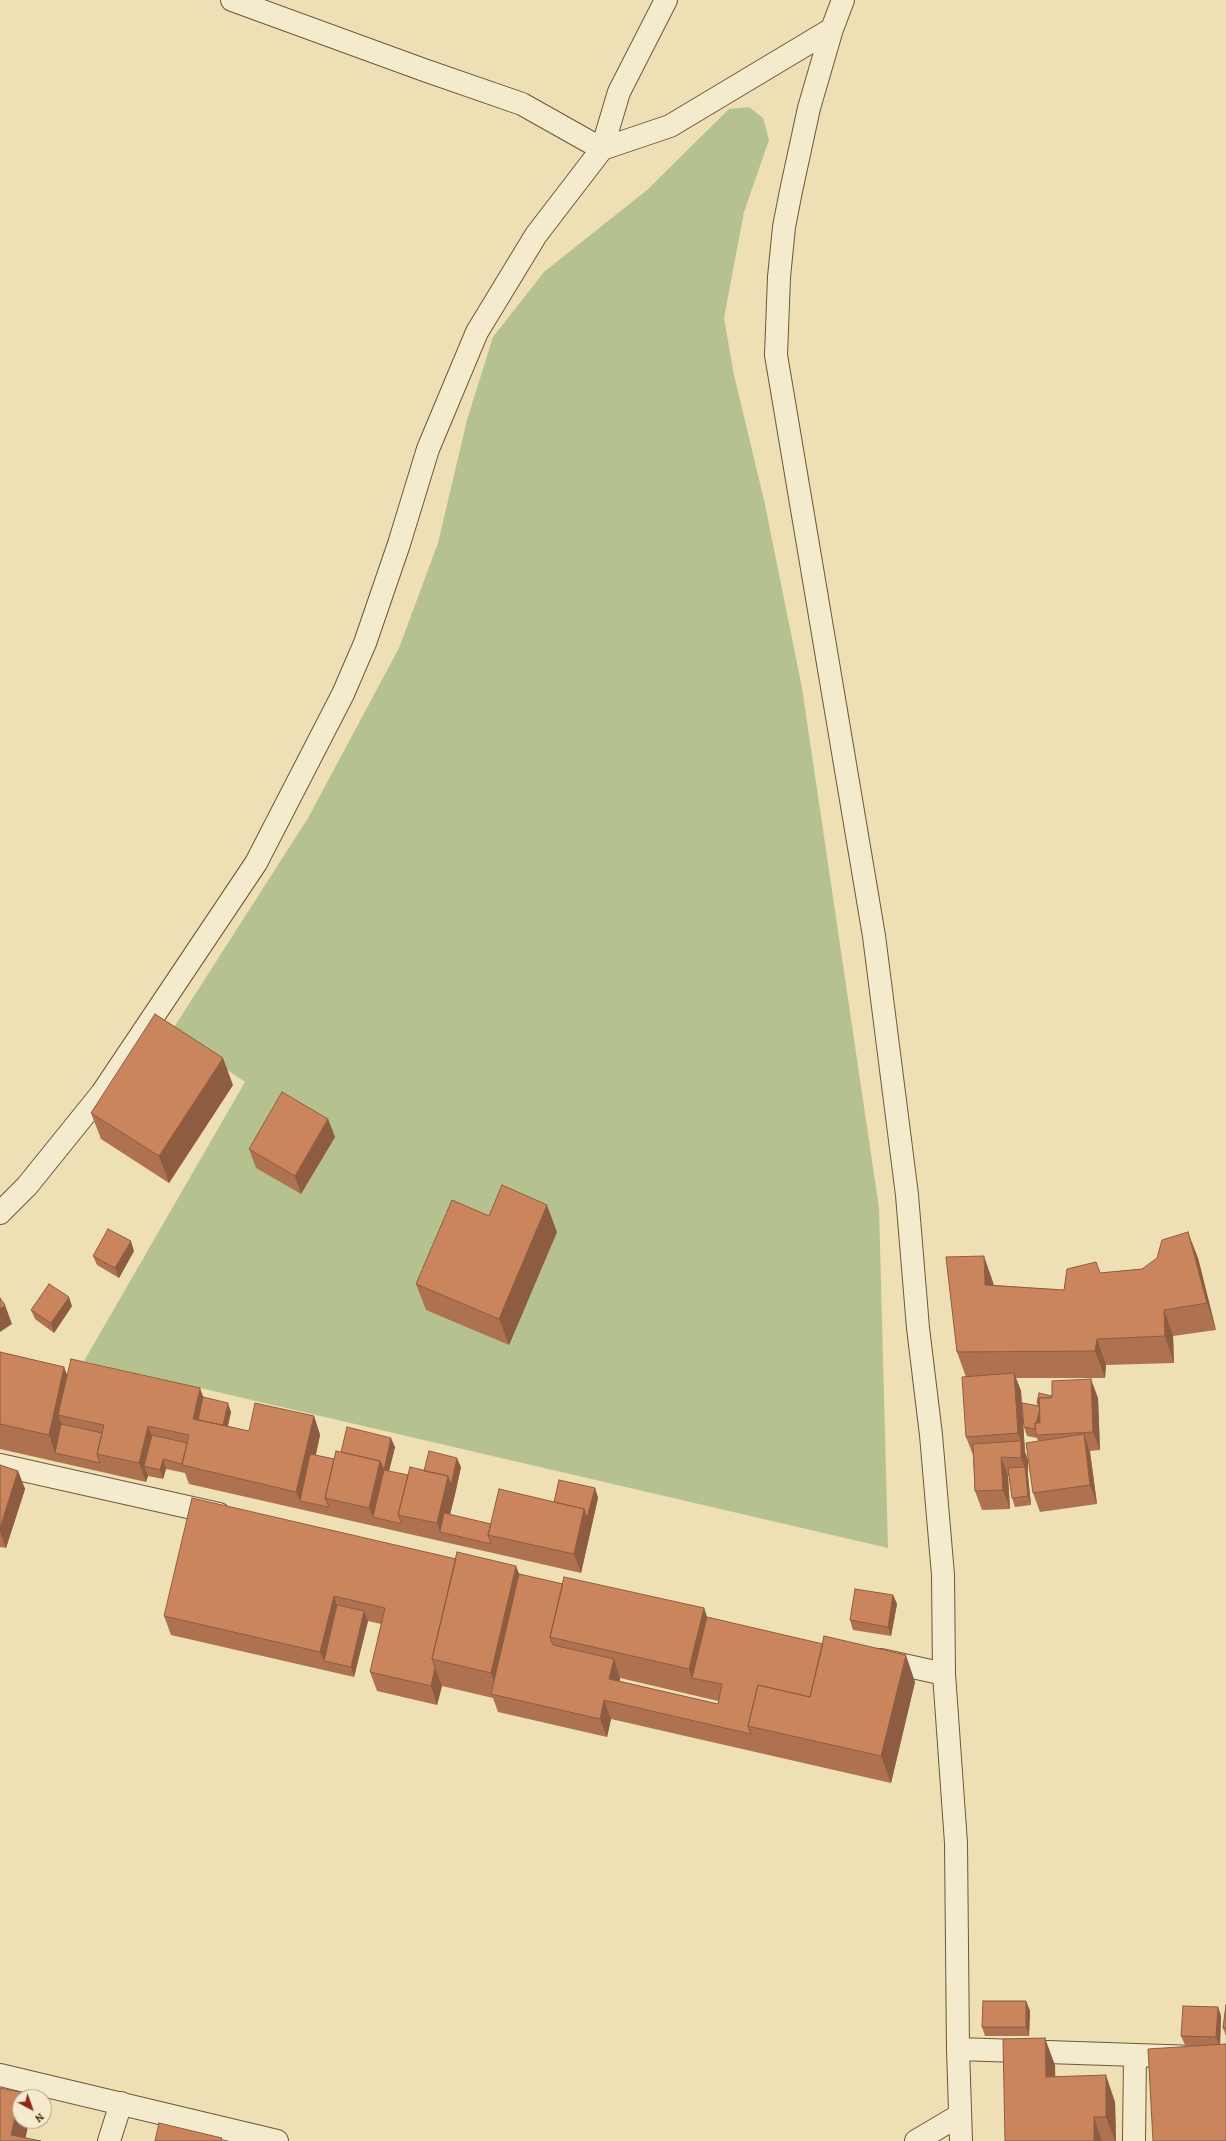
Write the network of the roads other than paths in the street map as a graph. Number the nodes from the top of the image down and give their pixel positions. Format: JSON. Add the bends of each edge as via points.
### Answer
{"nodes":[{"id":1,"x":232,"y":0,"type":"edge"},
{"id":2,"x":666,"y":0,"type":"edge"},
{"id":3,"x":843,"y":0,"type":"edge"},
{"id":4,"x":832,"y":29,"type":"junction"},
{"id":5,"x":602,"y":149,"type":"junction"},
{"id":6,"x":0,"y":1213,"type":"edge"},
{"id":7,"x":0,"y":1465,"type":"edge"},
{"id":8,"x":238,"y":1518,"type":"edge"},
{"id":9,"x":859,"y":1655,"type":"edge"},
{"id":10,"x":944,"y":1674,"type":"junction"},
{"id":11,"x":958,"y":2049,"type":"junction"},
{"id":12,"x":1135,"y":2056,"type":"junction"},
{"id":13,"x":1226,"y":2058,"type":"edge"},
{"id":14,"x":0,"y":2075,"type":"edge"},
{"id":15,"x":121,"y":2103,"type":"junction"},
{"id":16,"x":960,"y":2115,"type":"junction"},
{"id":17,"x":268,"y":2140,"type":"edge"},
{"id":18,"x":109,"y":2141,"type":"edge"},
{"id":19,"x":916,"y":2141,"type":"edge"},
{"id":20,"x":961,"y":2141,"type":"edge"},
{"id":21,"x":1134,"y":2141,"type":"edge"}],
"edges":[{"from":1,"to":5,"type":"street","via":[[522,104]]},
{"from":2,"to":5,"type":"street","via":[[619,92]]},
{"from":3,"to":4,"type":"street"},
{"from":4,"to":5,"type":"street","via":[[670,126]]},
{"from":4,"to":10,"type":"street","via":[[809,108],[784,227],[776,355],[874,936],[901,1148],[943,1575]]},
{"from":5,"to":6,"type":"street","via":[[536,234],[477,332],[428,449],[365,643],[343,694],[256,863],[102,1093],[27,1186]]},
{"from":7,"to":8,"type":"street"},
{"from":9,"to":10,"type":"street"},
{"from":10,"to":11,"type":"street","via":[[956,1843]]},
{"from":11,"to":12,"type":"street"},
{"from":11,"to":16,"type":"street"},
{"from":12,"to":13,"type":"street"},
{"from":12,"to":21,"type":"street"},
{"from":14,"to":15,"type":"street"},
{"from":15,"to":17,"type":"street"},
{"from":15,"to":18,"type":"street"},
{"from":16,"to":19,"type":"street"},
{"from":16,"to":20,"type":"street"}]}
